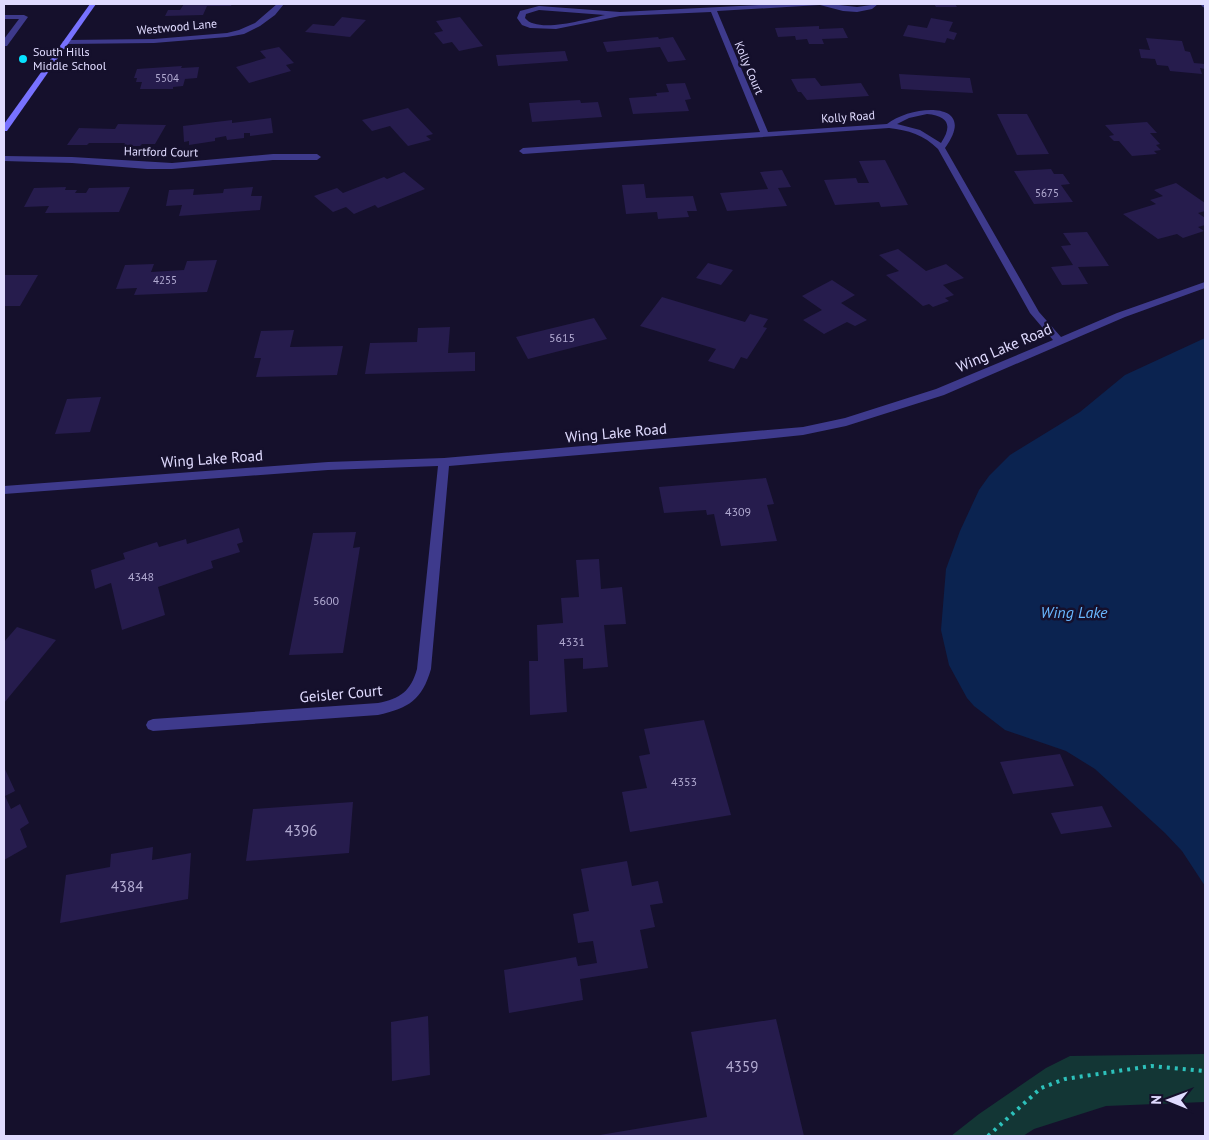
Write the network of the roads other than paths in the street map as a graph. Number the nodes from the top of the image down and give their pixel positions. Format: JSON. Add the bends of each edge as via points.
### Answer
{"nodes":[{"id":1,"x":93,"y":4,"type":"edge"},
{"id":2,"x":280,"y":4,"type":"edge"},
{"id":3,"x":817,"y":4,"type":"edge"},
{"id":4,"x":823,"y":4,"type":"edge"},
{"id":5,"x":875,"y":4,"type":"edge"},
{"id":6,"x":713,"y":9,"type":"junction"},
{"id":7,"x":620,"y":14,"type":"junction"},
{"id":8,"x":4,"y":17,"type":"edge"},
{"id":9,"x":5,"y":40,"type":"edge"},
{"id":10,"x":66,"y":42,"type":"junction"},
{"id":11,"x":889,"y":126,"type":"junction"},
{"id":12,"x":4,"y":129,"type":"edge"},
{"id":13,"x":764,"y":135,"type":"junction"},
{"id":14,"x":941,"y":148,"type":"junction"},
{"id":15,"x":524,"y":151,"type":"dead end"},
{"id":16,"x":318,"y":156,"type":"dead end"},
{"id":17,"x":4,"y":159,"type":"edge"},
{"id":18,"x":1205,"y":285,"type":"edge"},
{"id":19,"x":1059,"y":341,"type":"junction"},
{"id":20,"x":444,"y":462,"type":"junction"},
{"id":21,"x":4,"y":490,"type":"edge"},
{"id":22,"x":152,"y":725,"type":"dead end"}],
"edges":[{"from":1,"to":10,"type":"street"},
{"from":2,"to":10,"type":"street","name":"Westwood Lane","via":[[268,18],[241,32],[150,42]]},
{"from":3,"to":6,"type":"street"},
{"from":4,"to":5,"type":"street","via":[[856,9]]},
{"from":6,"to":7,"type":"street"},
{"from":6,"to":13,"type":"street","name":"Kolly Court"},
{"from":7,"to":7,"type":"street","via":[[538,8],[523,13],[521,18],[533,26],[556,28]]},
{"from":8,"to":9,"type":"street","via":[[24,17]]},
{"from":10,"to":12,"type":"street"},
{"from":11,"to":13,"type":"street","name":"Kolly Road"},
{"from":11,"to":14,"type":"street","name":"Kolly Road","via":[[921,133]]},
{"from":11,"to":14,"type":"street","via":[[920,112],[945,114],[953,127]]},
{"from":13,"to":15,"type":"street","name":"Kolly Road"},
{"from":14,"to":19,"type":"street","name":"Kolly Road","via":[[1035,313]]},
{"from":16,"to":17,"type":"street","name":"Hartford Court","via":[[172,166]]},
{"from":18,"to":19,"type":"street","name":"Wing Lake Road"},
{"from":19,"to":20,"type":"street","name":"Wing Lake Road","via":[[940,392],[846,422],[803,431]]},
{"from":20,"to":21,"type":"street","name":"Wing Lake Road","via":[[328,466]]},
{"from":20,"to":22,"type":"street","name":"Geisler Court","via":[[424,669],[420,685],[410,698],[395,706],[378,709]]}]}
